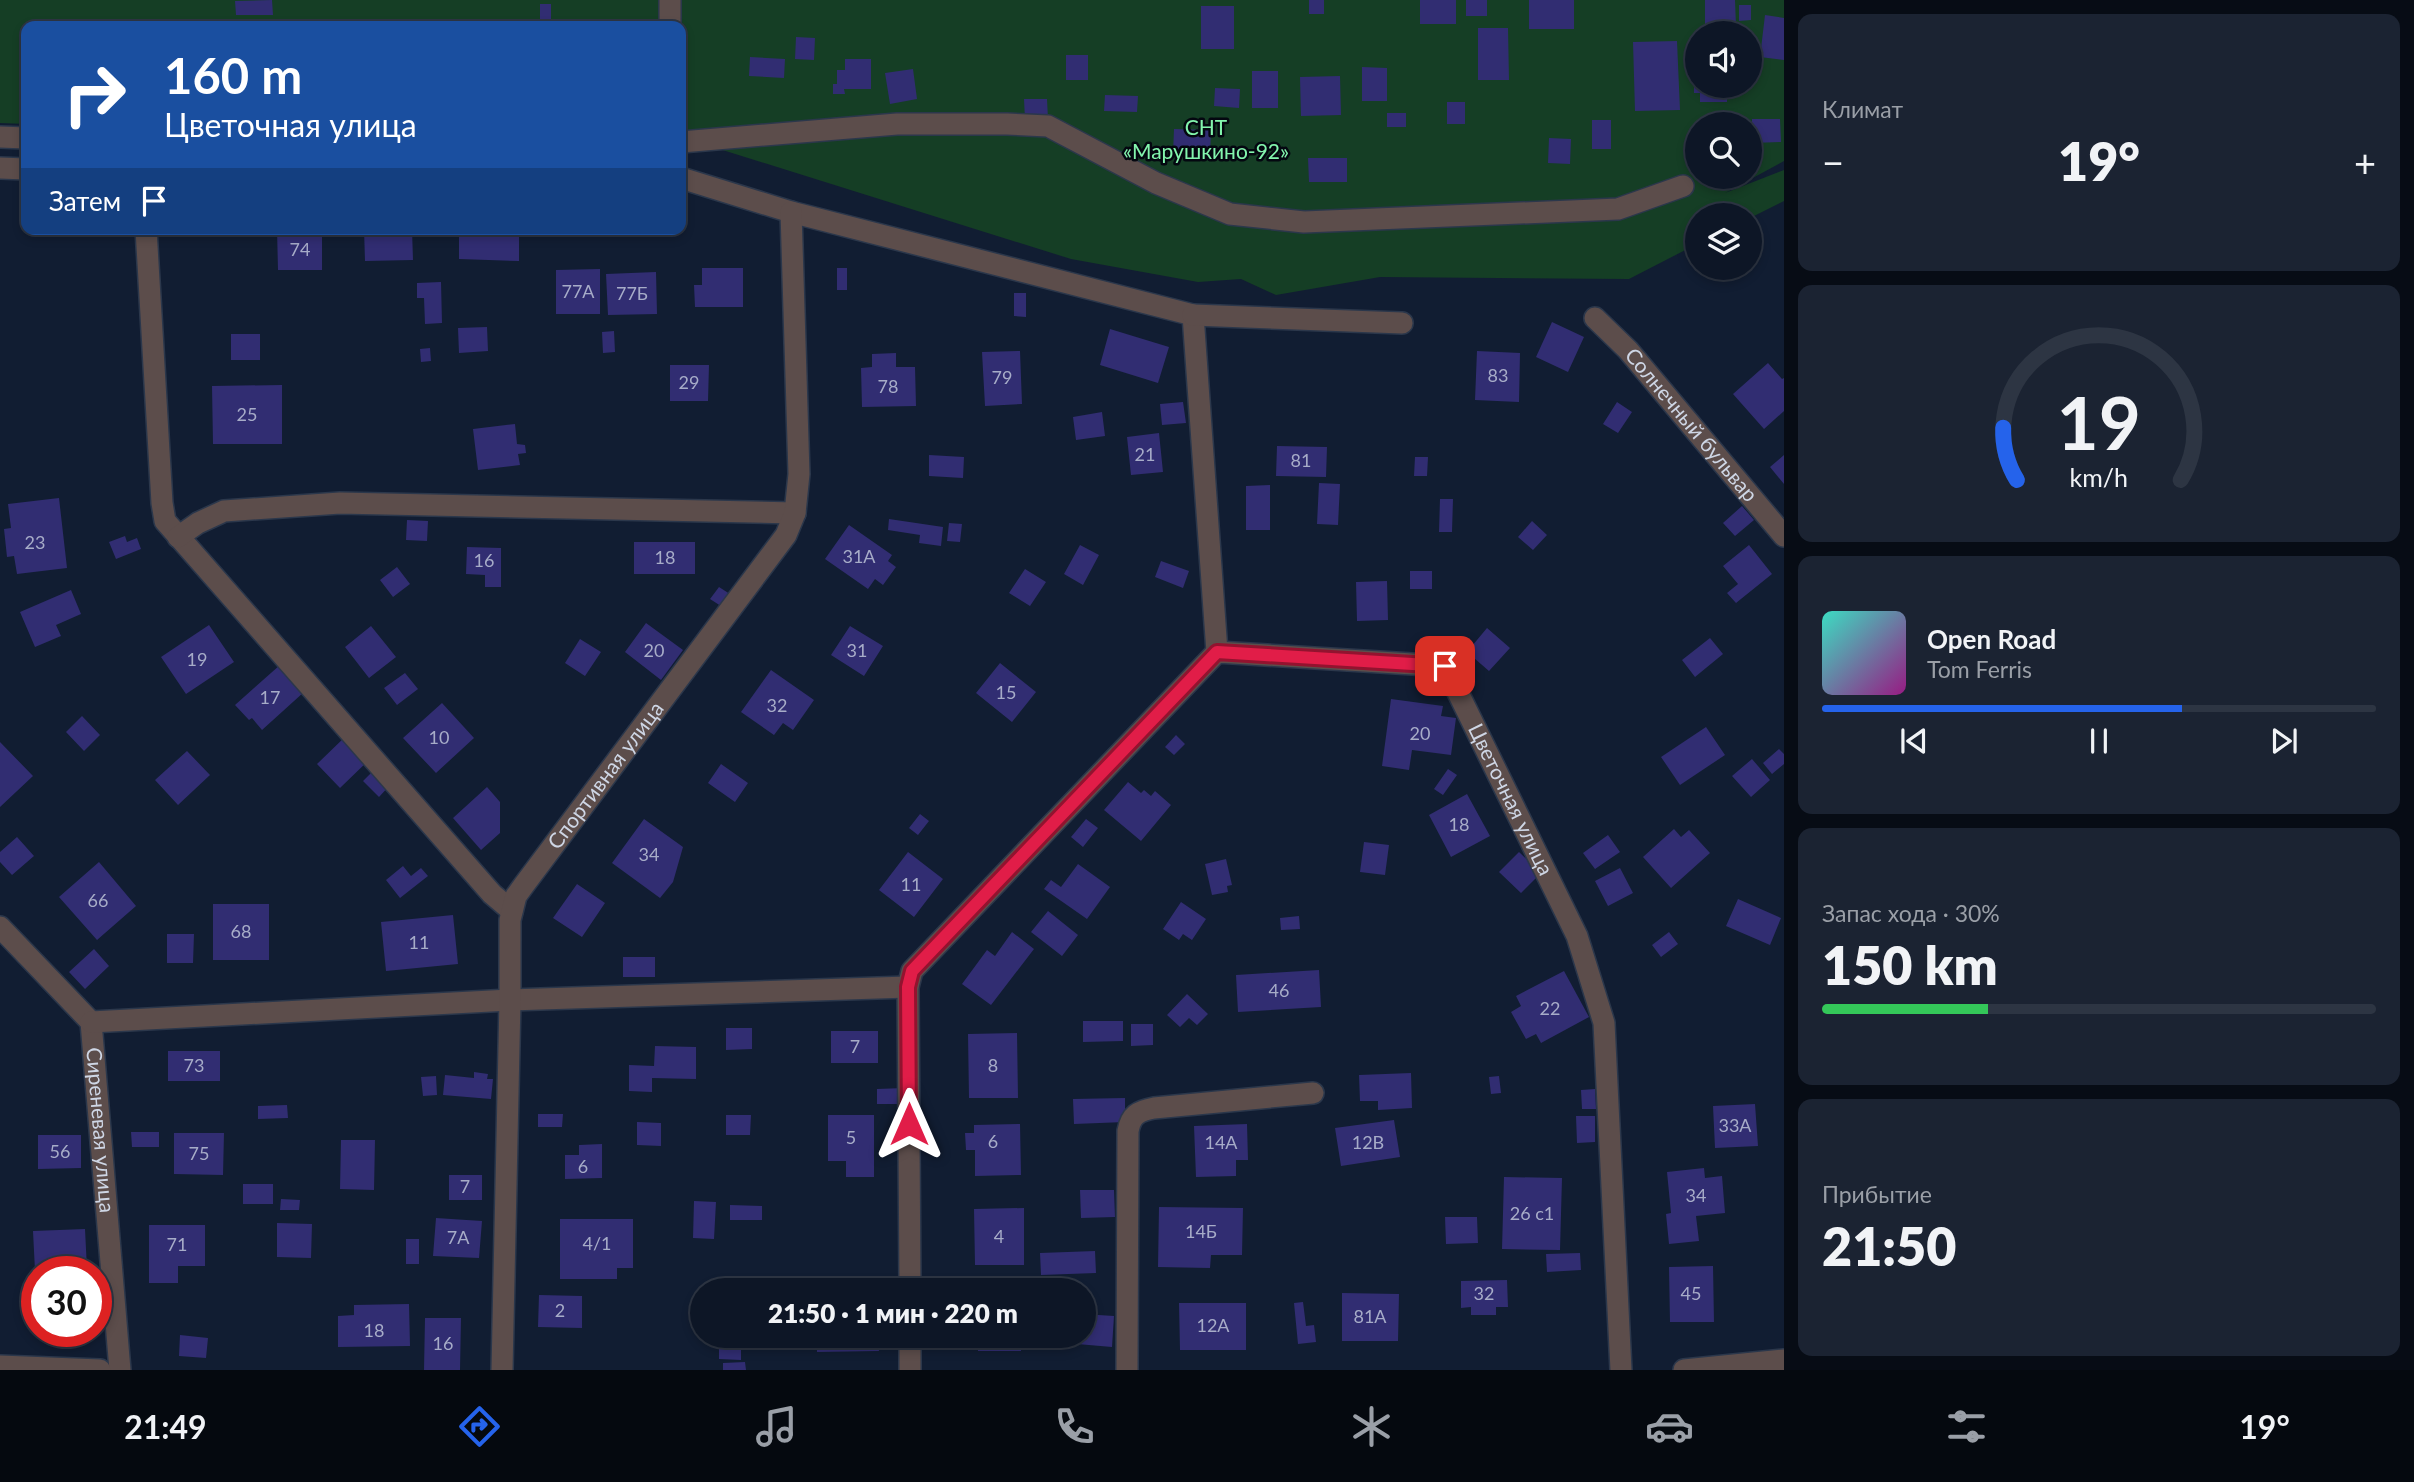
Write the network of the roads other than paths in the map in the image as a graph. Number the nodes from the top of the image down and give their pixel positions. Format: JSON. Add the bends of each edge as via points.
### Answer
{"nodes":[{"id":1,"x":670,"y":0,"type":"edge"},
{"id":2,"x":670,"y":21,"type":"edge"},
{"id":3,"x":0,"y":136,"type":"edge"},
{"id":4,"x":21,"y":138,"type":"edge"},
{"id":5,"x":686,"y":142,"type":"edge"},
{"id":6,"x":0,"y":168,"type":"edge"},
{"id":7,"x":21,"y":169,"type":"edge"},
{"id":8,"x":686,"y":180,"type":"edge"},
{"id":9,"x":1683,"y":186,"type":"dead end"},
{"id":10,"x":791,"y":212,"type":"junction"},
{"id":11,"x":146,"y":235,"type":"edge"},
{"id":12,"x":1193,"y":315,"type":"junction"},
{"id":13,"x":1595,"y":318,"type":"dead end"},
{"id":14,"x":1402,"y":323,"type":"dead end"},
{"id":15,"x":795,"y":513,"type":"junction"},
{"id":16,"x":1784,"y":536,"type":"edge"},
{"id":17,"x":178,"y":537,"type":"junction"},
{"id":18,"x":1217,"y":652,"type":"junction"},
{"id":19,"x":512,"y":911,"type":"junction"},
{"id":20,"x":0,"y":927,"type":"edge"},
{"id":21,"x":908,"y":987,"type":"junction"},
{"id":22,"x":510,"y":1000,"type":"junction"},
{"id":23,"x":91,"y":1023,"type":"junction"},
{"id":24,"x":1313,"y":1093,"type":"dead end"},
{"id":25,"x":910,"y":1278,"type":"edge"},
{"id":26,"x":910,"y":1348,"type":"edge"},
{"id":27,"x":1784,"y":1360,"type":"edge"},
{"id":28,"x":0,"y":1366,"type":"edge"},
{"id":29,"x":100,"y":1370,"type":"edge"},
{"id":30,"x":120,"y":1370,"type":"edge"},
{"id":31,"x":502,"y":1370,"type":"edge"},
{"id":32,"x":910,"y":1370,"type":"edge"},
{"id":33,"x":1127,"y":1370,"type":"edge"},
{"id":34,"x":1621,"y":1370,"type":"edge"},
{"id":35,"x":1684,"y":1370,"type":"edge"}],
"edges":[{"from":1,"to":2,"type":"street"},
{"from":3,"to":4,"type":"street"},
{"from":5,"to":9,"type":"street","via":[[897,124],[1048,127],[1156,183],[1230,214],[1304,222],[1618,209]]},
{"from":6,"to":7,"type":"street"},
{"from":8,"to":10,"type":"street"},
{"from":10,"to":12,"type":"street"},
{"from":10,"to":15,"type":"street","name":"Спортивная улица","via":[[799,474]]},
{"from":11,"to":17,"type":"street","via":[[162,503],[165,521]]},
{"from":12,"to":14,"type":"street"},
{"from":12,"to":18,"type":"street"},
{"from":13,"to":16,"type":"street","name":"Солнечный бульвар","via":[[1628,350]]},
{"from":15,"to":17,"type":"street","via":[[340,503],[224,511]]},
{"from":15,"to":19,"type":"street","name":"Спортивная улица","via":[[778,548],[524,885]]},
{"from":17,"to":19,"type":"street"},
{"from":18,"to":21,"type":"street","via":[[912,971]]},
{"from":18,"to":34,"type":"street","name":"Цветочная улица","via":[[1445,666],[1577,936],[1601,1008]]},
{"from":19,"to":22,"type":"street","name":"Спортивная улица"},
{"from":20,"to":23,"type":"street","name":"Сиреневая улица"},
{"from":21,"to":22,"type":"street"},
{"from":21,"to":25,"type":"street"},
{"from":22,"to":23,"type":"street"},
{"from":22,"to":31,"type":"street","name":"Спортивная улица"},
{"from":23,"to":30,"type":"street","name":"Сиреневая улица"},
{"from":24,"to":33,"type":"street","via":[[1154,1108],[1136,1113],[1130,1120]]},
{"from":26,"to":32,"type":"street"},
{"from":27,"to":35,"type":"street"},
{"from":28,"to":29,"type":"street"}]}
